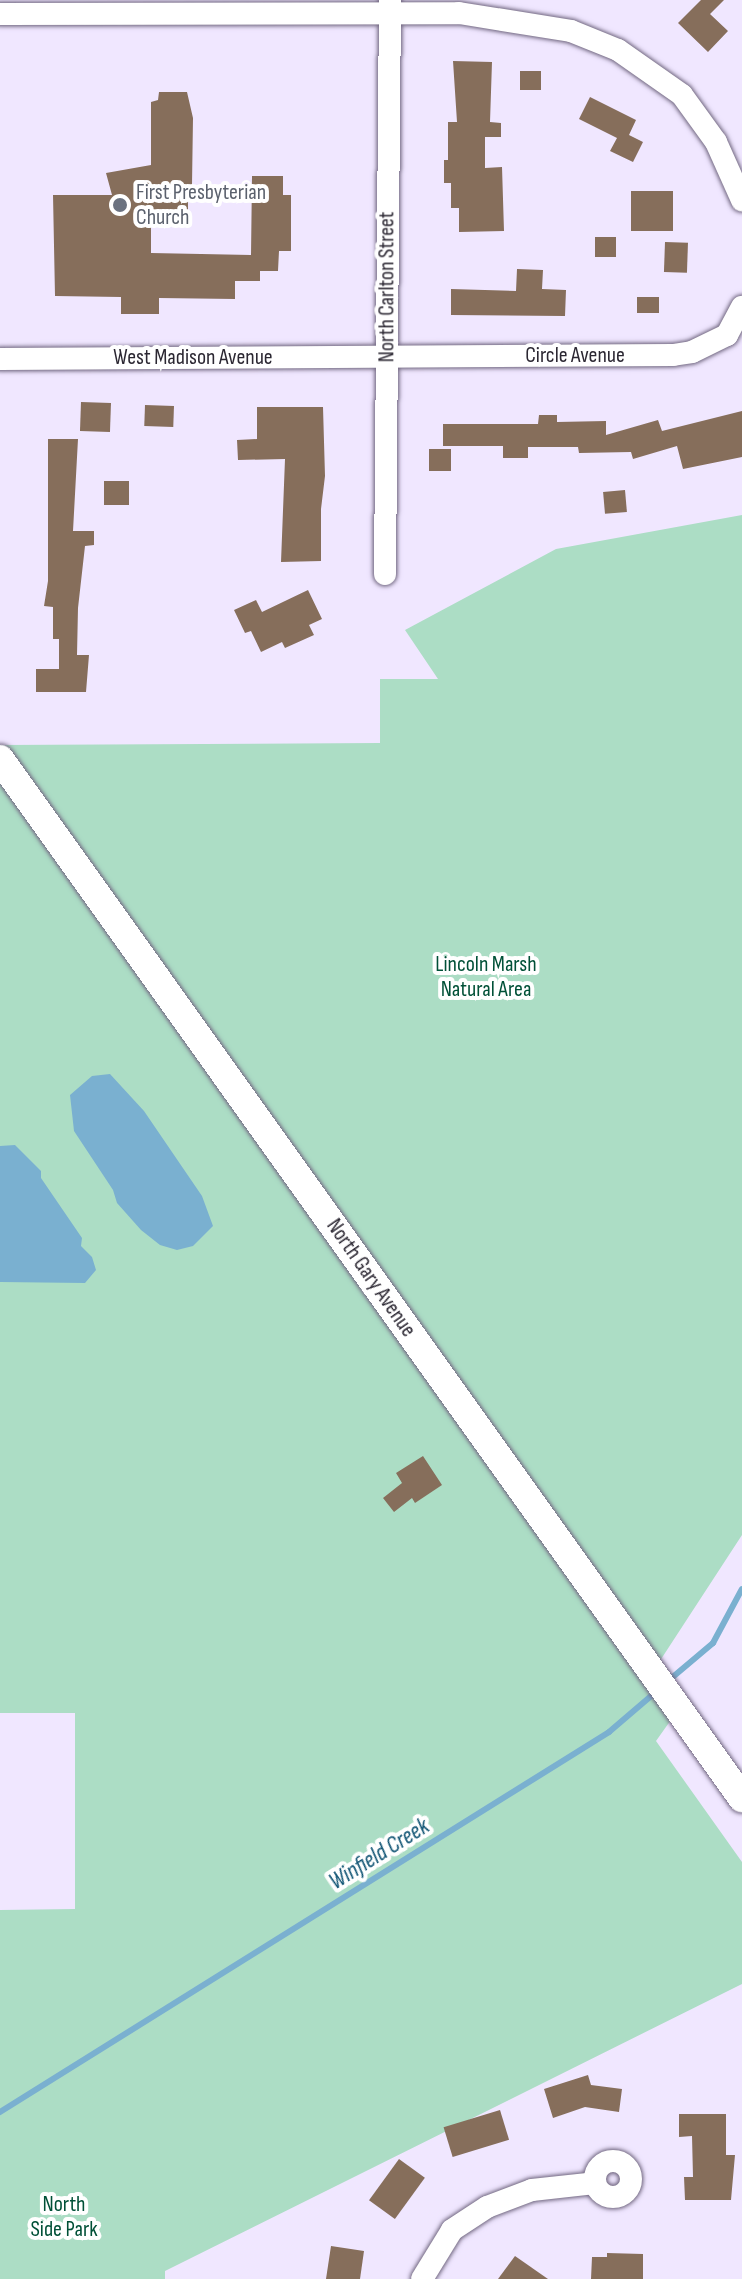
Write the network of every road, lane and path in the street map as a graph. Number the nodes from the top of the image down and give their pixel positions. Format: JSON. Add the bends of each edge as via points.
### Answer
{"nodes":[{"id":1,"x":390,"y":6,"type":"edge"},
{"id":2,"x":0,"y":14,"type":"edge"},
{"id":3,"x":742,"y":200,"type":"edge"},
{"id":4,"x":742,"y":307,"type":"edge"},
{"id":5,"x":387,"y":357,"type":"junction"},
{"id":6,"x":0,"y":359,"type":"edge"},
{"id":7,"x":385,"y":574,"type":"dead end"},
{"id":8,"x":0,"y":759,"type":"edge"},
{"id":9,"x":742,"y":1798,"type":"edge"},
{"id":10,"x":595,"y":2183,"type":"dead end"},
{"id":11,"x":422,"y":2279,"type":"edge"}],
"edges":[{"from":1,"to":2,"type":"street"},
{"from":1,"to":3,"type":"street","via":[[527,21],[618,50],[682,95],[716,142]]},
{"from":1,"to":5,"type":"street","name":"North Carlton Street"},
{"from":4,"to":5,"type":"street","name":"Circle Avenue","via":[[727,335],[673,355]]},
{"from":5,"to":6,"type":"street","name":"West Madison Avenue"},
{"from":5,"to":7,"type":"street","name":"North Carlton Street"},
{"from":8,"to":9,"type":"street","name":"North Gary Avenue"},
{"from":10,"to":11,"type":"street","via":[[532,2190],[487,2207],[452,2230]]}]}
